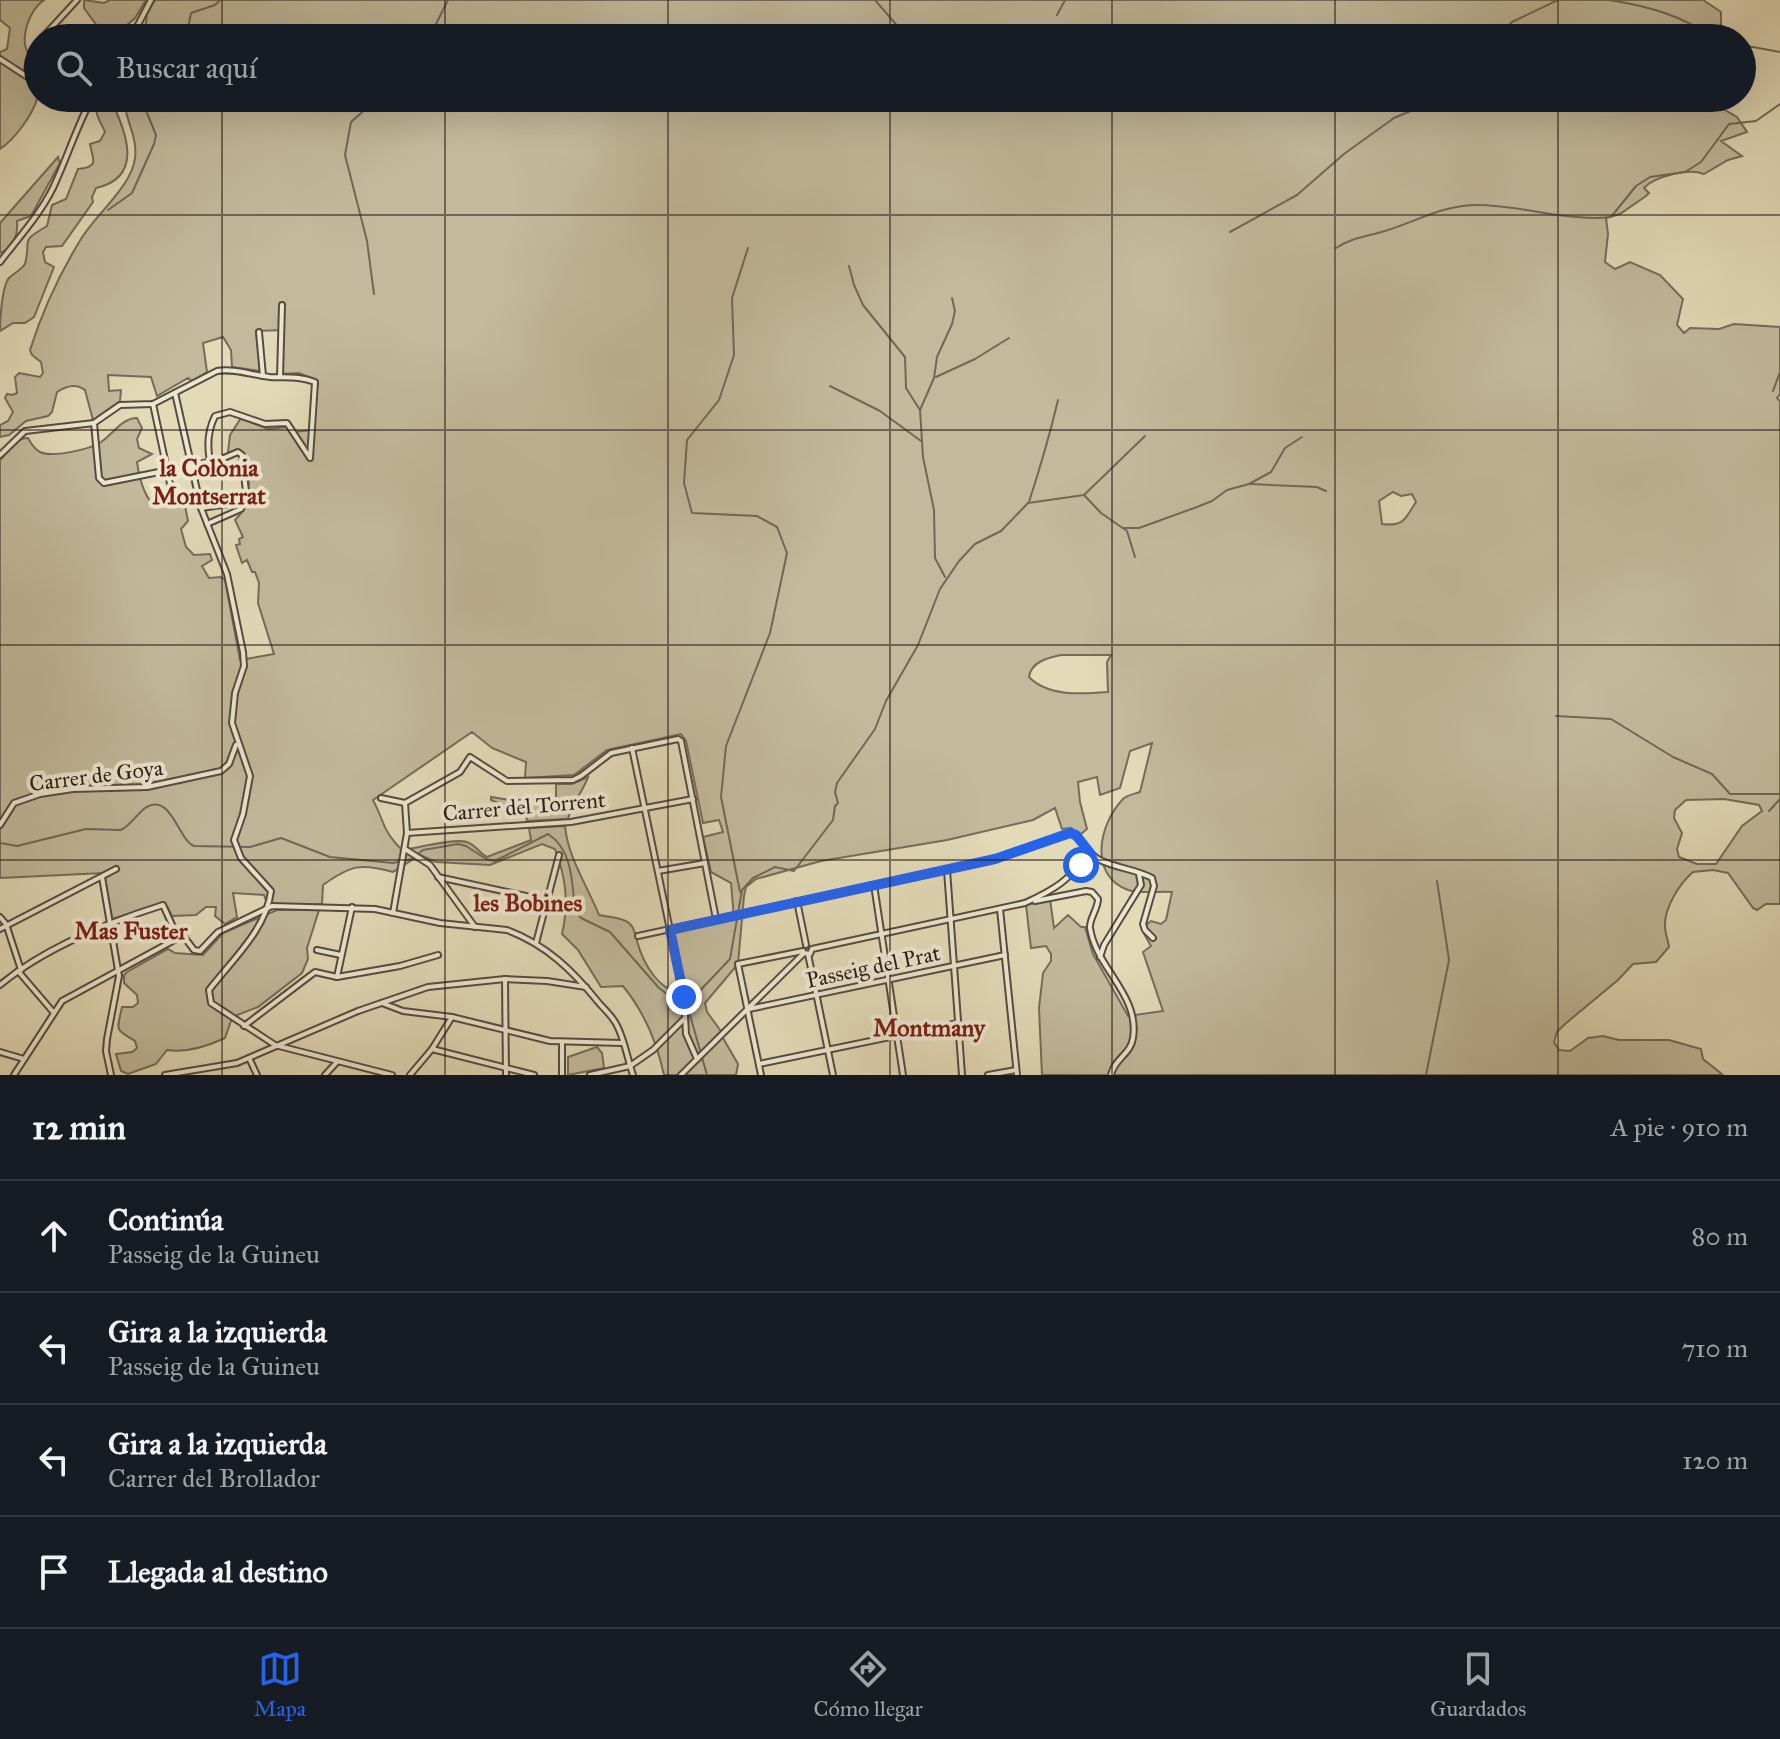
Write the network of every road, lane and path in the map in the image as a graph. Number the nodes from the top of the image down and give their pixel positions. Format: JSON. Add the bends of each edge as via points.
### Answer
{"nodes":[{"id":1,"x":77,"y":0,"type":"edge"},
{"id":2,"x":151,"y":0,"type":"edge"},
{"id":3,"x":55,"y":24,"type":"edge"},
{"id":4,"x":138,"y":24,"type":"edge"},
{"id":5,"x":0,"y":59,"type":"edge"},
{"id":6,"x":24,"y":75,"type":"edge"},
{"id":7,"x":85,"y":112,"type":"edge"},
{"id":8,"x":0,"y":262,"type":"edge"},
{"id":9,"x":282,"y":305,"type":"dead end"},
{"id":10,"x":259,"y":332,"type":"dead end"},
{"id":11,"x":263,"y":376,"type":"junction"},
{"id":12,"x":280,"y":377,"type":"junction"},
{"id":13,"x":175,"y":393,"type":"junction"},
{"id":14,"x":153,"y":404,"type":"junction"},
{"id":15,"x":94,"y":423,"type":"junction"},
{"id":16,"x":0,"y":455,"type":"edge"},
{"id":17,"x":210,"y":461,"type":"junction"},
{"id":18,"x":191,"y":465,"type":"junction"},
{"id":19,"x":167,"y":470,"type":"junction"},
{"id":20,"x":172,"y":493,"type":"dead end"},
{"id":21,"x":229,"y":504,"type":"dead end"},
{"id":22,"x":201,"y":508,"type":"junction"},
{"id":23,"x":207,"y":524,"type":"junction"},
{"id":24,"x":237,"y":743,"type":"junction"},
{"id":25,"x":632,"y":748,"type":"junction"},
{"id":26,"x":381,"y":798,"type":"dead end"},
{"id":27,"x":693,"y":799,"type":"junction"},
{"id":28,"x":405,"y":803,"type":"junction"},
{"id":29,"x":644,"y":808,"type":"junction"},
{"id":30,"x":0,"y":825,"type":"edge"},
{"id":31,"x":407,"y":833,"type":"junction"},
{"id":32,"x":405,"y":849,"type":"junction"},
{"id":33,"x":1090,"y":853,"type":"junction"},
{"id":34,"x":559,"y":855,"type":"dead end"},
{"id":35,"x":705,"y":863,"type":"junction"},
{"id":36,"x":116,"y":869,"type":"dead end"},
{"id":37,"x":947,"y":869,"type":"junction"},
{"id":38,"x":658,"y":871,"type":"junction"},
{"id":39,"x":1138,"y":872,"type":"junction"},
{"id":40,"x":102,"y":877,"type":"junction"},
{"id":41,"x":438,"y":877,"type":"junction"},
{"id":42,"x":874,"y":885,"type":"junction"},
{"id":43,"x":549,"y":901,"type":"junction"},
{"id":44,"x":797,"y":901,"type":"junction"},
{"id":45,"x":1025,"y":903,"type":"junction"},
{"id":46,"x":352,"y":907,"type":"junction"},
{"id":47,"x":268,"y":908,"type":"junction"},
{"id":48,"x":1000,"y":909,"type":"junction"},
{"id":49,"x":393,"y":913,"type":"junction"},
{"id":50,"x":0,"y":917,"type":"edge"},
{"id":51,"x":716,"y":919,"type":"junction"},
{"id":52,"x":950,"y":920,"type":"junction"},
{"id":53,"x":109,"y":922,"type":"junction"},
{"id":54,"x":6,"y":924,"type":"junction"},
{"id":55,"x":475,"y":927,"type":"junction"},
{"id":56,"x":0,"y":929,"type":"edge"},
{"id":57,"x":670,"y":930,"type":"junction"},
{"id":58,"x":881,"y":934,"type":"junction"},
{"id":59,"x":638,"y":936,"type":"dead end"},
{"id":60,"x":178,"y":938,"type":"junction"},
{"id":61,"x":1153,"y":938,"type":"dead end"},
{"id":62,"x":536,"y":943,"type":"junction"},
{"id":63,"x":806,"y":945,"type":"junction"},
{"id":64,"x":812,"y":949,"type":"junction"},
{"id":65,"x":317,"y":950,"type":"dead end"},
{"id":66,"x":805,"y":953,"type":"junction"},
{"id":67,"x":341,"y":955,"type":"junction"},
{"id":68,"x":438,"y":955,"type":"dead end"},
{"id":69,"x":1005,"y":955,"type":"junction"},
{"id":70,"x":1100,"y":957,"type":"junction"},
{"id":71,"x":954,"y":965,"type":"junction"},
{"id":72,"x":20,"y":970,"type":"junction"},
{"id":73,"x":118,"y":971,"type":"junction"},
{"id":74,"x":337,"y":977,"type":"junction"},
{"id":75,"x":505,"y":979,"type":"junction"},
{"id":76,"x":888,"y":979,"type":"junction"},
{"id":77,"x":0,"y":985,"type":"edge"},
{"id":78,"x":588,"y":988,"type":"junction"},
{"id":79,"x":816,"y":994,"type":"junction"},
{"id":80,"x":382,"y":1003,"type":"junction"},
{"id":81,"x":747,"y":1009,"type":"junction"},
{"id":82,"x":54,"y":1013,"type":"junction"},
{"id":83,"x":452,"y":1017,"type":"junction"},
{"id":84,"x":684,"y":1019,"type":"junction"},
{"id":85,"x":958,"y":1023,"type":"junction"},
{"id":86,"x":244,"y":1026,"type":"junction"},
{"id":87,"x":505,"y":1031,"type":"junction"},
{"id":88,"x":897,"y":1035,"type":"junction"},
{"id":89,"x":562,"y":1042,"type":"junction"},
{"id":90,"x":622,"y":1043,"type":"junction"},
{"id":91,"x":275,"y":1045,"type":"junction"},
{"id":92,"x":432,"y":1049,"type":"junction"},
{"id":93,"x":828,"y":1050,"type":"junction"},
{"id":94,"x":0,"y":1052,"type":"edge"},
{"id":95,"x":699,"y":1057,"type":"junction"},
{"id":96,"x":249,"y":1058,"type":"junction"},
{"id":97,"x":24,"y":1059,"type":"junction"},
{"id":98,"x":338,"y":1061,"type":"junction"},
{"id":99,"x":759,"y":1064,"type":"junction"},
{"id":100,"x":630,"y":1066,"type":"junction"},
{"id":101,"x":506,"y":1068,"type":"junction"},
{"id":102,"x":1017,"y":1072,"type":"edge"},
{"id":103,"x":177,"y":1074,"type":"edge"},
{"id":104,"x":14,"y":1075,"type":"edge"},
{"id":105,"x":111,"y":1075,"type":"edge"},
{"id":106,"x":165,"y":1075,"type":"edge"},
{"id":107,"x":257,"y":1075,"type":"edge"},
{"id":108,"x":325,"y":1075,"type":"edge"},
{"id":109,"x":392,"y":1075,"type":"edge"},
{"id":110,"x":410,"y":1075,"type":"edge"},
{"id":111,"x":506,"y":1075,"type":"edge"},
{"id":112,"x":534,"y":1075,"type":"edge"},
{"id":113,"x":562,"y":1075,"type":"edge"},
{"id":114,"x":590,"y":1075,"type":"edge"},
{"id":115,"x":633,"y":1075,"type":"edge"},
{"id":116,"x":681,"y":1075,"type":"edge"},
{"id":117,"x":761,"y":1075,"type":"edge"},
{"id":118,"x":833,"y":1075,"type":"edge"},
{"id":119,"x":903,"y":1075,"type":"edge"},
{"id":120,"x":962,"y":1075,"type":"edge"},
{"id":121,"x":988,"y":1075,"type":"edge"},
{"id":122,"x":1111,"y":1075,"type":"edge"}],
"edges":[{"from":1,"to":3,"type":"street"},
{"from":2,"to":4,"type":"street"},
{"from":5,"to":6,"type":"street"},
{"from":7,"to":8,"type":"street","via":[[57,181]]},
{"from":9,"to":12,"type":"street"},
{"from":10,"to":11,"type":"street"},
{"from":11,"to":12,"type":"street"},
{"from":11,"to":13,"type":"street","via":[[217,371]]},
{"from":12,"to":17,"type":"street","via":[[315,382],[310,458],[287,423],[265,424],[225,412],[211,424]]},
{"from":13,"to":14,"type":"street"},
{"from":13,"to":18,"type":"street"},
{"from":14,"to":15,"type":"street","via":[[123,404]]},
{"from":14,"to":19,"type":"street"},
{"from":15,"to":16,"type":"street","via":[[29,430]]},
{"from":15,"to":19,"type":"street","via":[[100,481]]},
{"from":17,"to":18,"type":"street"},
{"from":17,"to":23,"type":"street","via":[[242,455],[246,492],[241,509]]},
{"from":18,"to":19,"type":"street"},
{"from":18,"to":22,"type":"street"},
{"from":19,"to":20,"type":"street"},
{"from":21,"to":22,"type":"street"},
{"from":22,"to":23,"type":"street"},
{"from":23,"to":24,"type":"street","via":[[227,574],[243,652],[232,718]]},
{"from":24,"to":30,"type":"street","name":"Carrer de Goya","via":[[221,771],[147,787],[40,794],[14,803]]},
{"from":24,"to":47,"type":"street","via":[[250,776],[234,840],[241,858],[271,891]]},
{"from":25,"to":27,"type":"street","via":[[681,741]]},
{"from":25,"to":28,"type":"street","via":[[611,753],[573,780],[507,781],[470,757],[457,774]]},
{"from":25,"to":29,"type":"street"},
{"from":26,"to":28,"type":"street"},
{"from":27,"to":29,"type":"street","name":"Carrer del Torrent"},
{"from":27,"to":35,"type":"street"},
{"from":28,"to":31,"type":"street"},
{"from":29,"to":31,"type":"street","name":"Carrer del Torrent","via":[[571,822]]},
{"from":29,"to":38,"type":"street"},
{"from":31,"to":32,"type":"street"},
{"from":32,"to":41,"type":"street"},
{"from":32,"to":49,"type":"street"},
{"from":33,"to":37,"type":"street","via":[[1070,833]]},
{"from":33,"to":39,"type":"street"},
{"from":33,"to":45,"type":"street","via":[[1070,879]]},
{"from":34,"to":43,"type":"street"},
{"from":35,"to":38,"type":"street"},
{"from":35,"to":51,"type":"street"},
{"from":36,"to":40,"type":"street"},
{"from":37,"to":42,"type":"street"},
{"from":37,"to":52,"type":"street"},
{"from":38,"to":57,"type":"street"},
{"from":39,"to":61,"type":"street","via":[[1154,880],[1143,924]]},
{"from":39,"to":70,"type":"street","via":[[1141,885]]},
{"from":40,"to":53,"type":"street"},
{"from":40,"to":54,"type":"street"},
{"from":41,"to":43,"type":"street"},
{"from":41,"to":55,"type":"street"},
{"from":42,"to":44,"type":"street"},
{"from":42,"to":58,"type":"street"},
{"from":43,"to":62,"type":"street"},
{"from":44,"to":51,"type":"street"},
{"from":44,"to":63,"type":"street"},
{"from":45,"to":48,"type":"street"},
{"from":45,"to":70,"type":"street","via":[[1092,892],[1098,904],[1090,927]]},
{"from":46,"to":47,"type":"street"},
{"from":46,"to":49,"type":"street"},
{"from":46,"to":67,"type":"street"},
{"from":47,"to":60,"type":"street","via":[[218,932],[200,951]]},
{"from":47,"to":86,"type":"street","via":[[209,990],[211,1003]]},
{"from":48,"to":52,"type":"street"},
{"from":48,"to":69,"type":"street"},
{"from":49,"to":55,"type":"street"},
{"from":50,"to":54,"type":"street"},
{"from":51,"to":57,"type":"street"},
{"from":52,"to":58,"type":"street"},
{"from":52,"to":71,"type":"street"},
{"from":53,"to":60,"type":"street","via":[[163,905]]},
{"from":53,"to":72,"type":"street"},
{"from":53,"to":73,"type":"street"},
{"from":54,"to":56,"type":"street"},
{"from":54,"to":72,"type":"street"},
{"from":55,"to":62,"type":"street","via":[[507,930]]},
{"from":57,"to":59,"type":"street"},
{"from":57,"to":84,"type":"street"},
{"from":58,"to":64,"type":"street"},
{"from":58,"to":76,"type":"street"},
{"from":60,"to":73,"type":"street"},
{"from":62,"to":78,"type":"street","via":[[570,967]]},
{"from":63,"to":64,"type":"street"},
{"from":63,"to":66,"type":"street"},
{"from":64,"to":66,"type":"street"},
{"from":65,"to":67,"type":"street"},
{"from":66,"to":79,"type":"street"},
{"from":66,"to":81,"type":"street"},
{"from":66,"to":81,"type":"street","via":[[738,964]]},
{"from":67,"to":74,"type":"street"},
{"from":68,"to":74,"type":"street"},
{"from":69,"to":71,"type":"street","name":"Passeig del Prat"},
{"from":69,"to":102,"type":"street"},
{"from":70,"to":122,"type":"street","via":[[1121,987],[1133,1025],[1131,1046]]},
{"from":71,"to":76,"type":"street","name":"Passeig del Prat"},
{"from":71,"to":85,"type":"street"},
{"from":72,"to":77,"type":"street"},
{"from":72,"to":82,"type":"street"},
{"from":73,"to":82,"type":"street","via":[[62,1001]]},
{"from":73,"to":105,"type":"street","via":[[106,1051]]},
{"from":74,"to":86,"type":"street","via":[[315,972]]},
{"from":75,"to":78,"type":"street"},
{"from":75,"to":80,"type":"street","via":[[428,987]]},
{"from":75,"to":87,"type":"street"},
{"from":76,"to":79,"type":"street","name":"Passeig del Prat"},
{"from":76,"to":88,"type":"street"},
{"from":78,"to":90,"type":"street","via":[[617,1024]]},
{"from":79,"to":81,"type":"street","name":"Passeig del Prat"},
{"from":79,"to":93,"type":"street"},
{"from":80,"to":83,"type":"street"},
{"from":80,"to":91,"type":"street"},
{"from":81,"to":95,"type":"street"},
{"from":81,"to":99,"type":"street"},
{"from":82,"to":97,"type":"street"},
{"from":83,"to":87,"type":"street"},
{"from":83,"to":92,"type":"street"},
{"from":84,"to":95,"type":"street","via":[[687,1040]]},
{"from":84,"to":100,"type":"street"},
{"from":85,"to":88,"type":"street"},
{"from":85,"to":120,"type":"street"},
{"from":86,"to":91,"type":"street"},
{"from":87,"to":89,"type":"street"},
{"from":87,"to":101,"type":"street"},
{"from":88,"to":93,"type":"street"},
{"from":88,"to":119,"type":"street"},
{"from":89,"to":90,"type":"street"},
{"from":89,"to":113,"type":"street"},
{"from":90,"to":100,"type":"street"},
{"from":91,"to":96,"type":"street"},
{"from":91,"to":98,"type":"street"},
{"from":92,"to":101,"type":"street"},
{"from":92,"to":110,"type":"street"},
{"from":93,"to":99,"type":"street"},
{"from":93,"to":118,"type":"street"},
{"from":94,"to":97,"type":"street"},
{"from":95,"to":116,"type":"street"},
{"from":96,"to":103,"type":"street"},
{"from":96,"to":107,"type":"street"},
{"from":97,"to":104,"type":"street"},
{"from":98,"to":108,"type":"street"},
{"from":98,"to":109,"type":"street"},
{"from":99,"to":117,"type":"street"},
{"from":100,"to":114,"type":"street"},
{"from":100,"to":115,"type":"street"},
{"from":101,"to":111,"type":"street"},
{"from":101,"to":112,"type":"street"},
{"from":102,"to":121,"type":"street"},
{"from":103,"to":106,"type":"street"}]}
